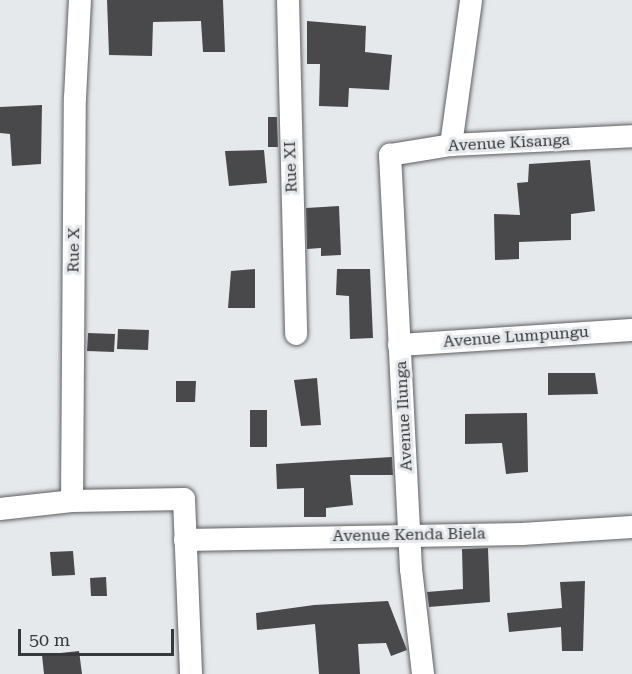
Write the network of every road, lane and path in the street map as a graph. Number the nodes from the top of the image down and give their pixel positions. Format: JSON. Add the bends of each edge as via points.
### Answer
{"nodes":[{"id":1,"x":80,"y":0,"type":"edge"},
{"id":2,"x":288,"y":0,"type":"edge"},
{"id":3,"x":471,"y":0,"type":"edge"},
{"id":4,"x":632,"y":136,"type":"edge"},
{"id":5,"x":452,"y":145,"type":"junction"},
{"id":6,"x":389,"y":158,"type":"joint"},
{"id":7,"x":632,"y":330,"type":"edge"},
{"id":8,"x":296,"y":334,"type":"dead end"},
{"id":9,"x":399,"y":345,"type":"junction"},
{"id":10,"x":72,"y":501,"type":"junction"},
{"id":11,"x":0,"y":509,"type":"edge"},
{"id":12,"x":632,"y":527,"type":"edge"},
{"id":13,"x":411,"y":534,"type":"junction"},
{"id":14,"x":185,"y":540,"type":"junction"},
{"id":15,"x":191,"y":674,"type":"edge"},
{"id":16,"x":423,"y":674,"type":"edge"}],
"edges":[{"from":1,"to":10,"type":"street","name":"Rue X","via":[[75,98]]},
{"from":2,"to":8,"type":"street","name":"Rue XI"},
{"from":3,"to":5,"type":"street"},
{"from":4,"to":5,"type":"street","name":"Avenue Kisanga"},
{"from":5,"to":6,"type":"street","name":"Avenue Kisanga","via":[[396,152]]},
{"from":6,"to":9,"type":"street","name":"Avenue Ilunga"},
{"from":7,"to":9,"type":"street","name":"Avenue Lumpungu"},
{"from":9,"to":13,"type":"street","name":"Avenue Ilunga"},
{"from":10,"to":11,"type":"street"},
{"from":10,"to":14,"type":"street","via":[[184,499]]},
{"from":12,"to":13,"type":"street","name":"Avenue Kenda Biela","via":[[522,534]]},
{"from":13,"to":14,"type":"street","name":"Avenue Kenda Biela"},
{"from":13,"to":16,"type":"street","name":"Avenue Ilunga"},
{"from":14,"to":15,"type":"street"}]}
